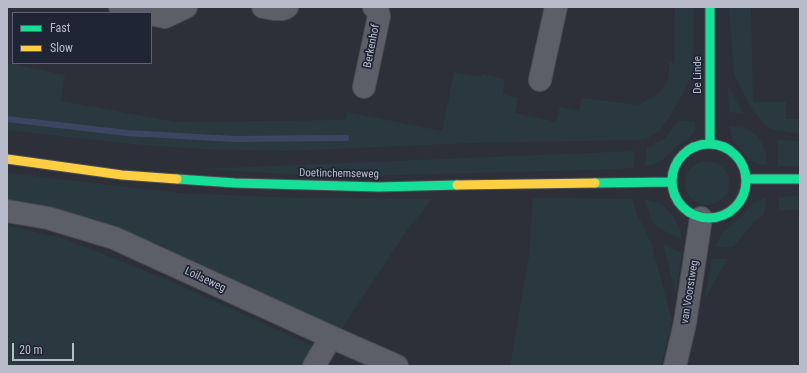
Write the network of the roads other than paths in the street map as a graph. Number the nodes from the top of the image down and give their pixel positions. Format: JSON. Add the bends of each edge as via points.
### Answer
{"nodes":[{"id":1,"x":120,"y":7,"type":"edge"},
{"id":2,"x":186,"y":7,"type":"edge"},
{"id":3,"x":263,"y":7,"type":"edge"},
{"id":4,"x":287,"y":7,"type":"edge"},
{"id":5,"x":374,"y":7,"type":"edge"},
{"id":6,"x":556,"y":7,"type":"edge"},
{"id":7,"x":710,"y":7,"type":"edge"},
{"id":8,"x":142,"y":12,"type":"edge"},
{"id":9,"x":152,"y":14,"type":"edge"},
{"id":10,"x":540,"y":80,"type":"dead end"},
{"id":11,"x":364,"y":87,"type":"dead end"},
{"id":12,"x":710,"y":143,"type":"junction"},
{"id":13,"x":7,"y":159,"type":"edge"},
{"id":14,"x":748,"y":179,"type":"junction"},
{"id":15,"x":800,"y":179,"type":"edge"},
{"id":16,"x":672,"y":182,"type":"junction"},
{"id":17,"x":7,"y":211,"type":"edge"},
{"id":18,"x":701,"y":218,"type":"junction"},
{"id":19,"x":331,"y":337,"type":"junction"},
{"id":20,"x":314,"y":366,"type":"edge"},
{"id":21,"x":396,"y":366,"type":"edge"},
{"id":22,"x":675,"y":366,"type":"edge"}],
"edges":[{"from":1,"to":8,"type":"street"},
{"from":2,"to":9,"type":"street","via":[[165,17]]},
{"from":3,"to":4,"type":"street"},
{"from":5,"to":11,"type":"street","name":"Berkenhof","via":[[378,16]]},
{"from":6,"to":10,"type":"street"},
{"from":7,"to":12,"type":"main road","name":"De Linde"},
{"from":12,"to":14,"type":"main road","via":[[728,148],[738,157]]},
{"from":12,"to":16,"type":"main road","via":[[695,146],[682,154],[674,167]]},
{"from":13,"to":16,"type":"main road","name":"Doetinchemseweg","via":[[122,175],[235,183],[379,187]]},
{"from":14,"to":15,"type":"main road"},
{"from":14,"to":18,"type":"main road","via":[[744,196],[734,210],[718,218]]},
{"from":16,"to":18,"type":"main road","via":[[676,198],[686,211]]},
{"from":17,"to":19,"type":"street","name":"Loilseweg","via":[[48,218],[114,238]]},
{"from":18,"to":22,"type":"street","name":"van Voorstweg","via":[[685,323]]},
{"from":19,"to":20,"type":"street"},
{"from":19,"to":21,"type":"street","name":"Loilseweg"}]}
